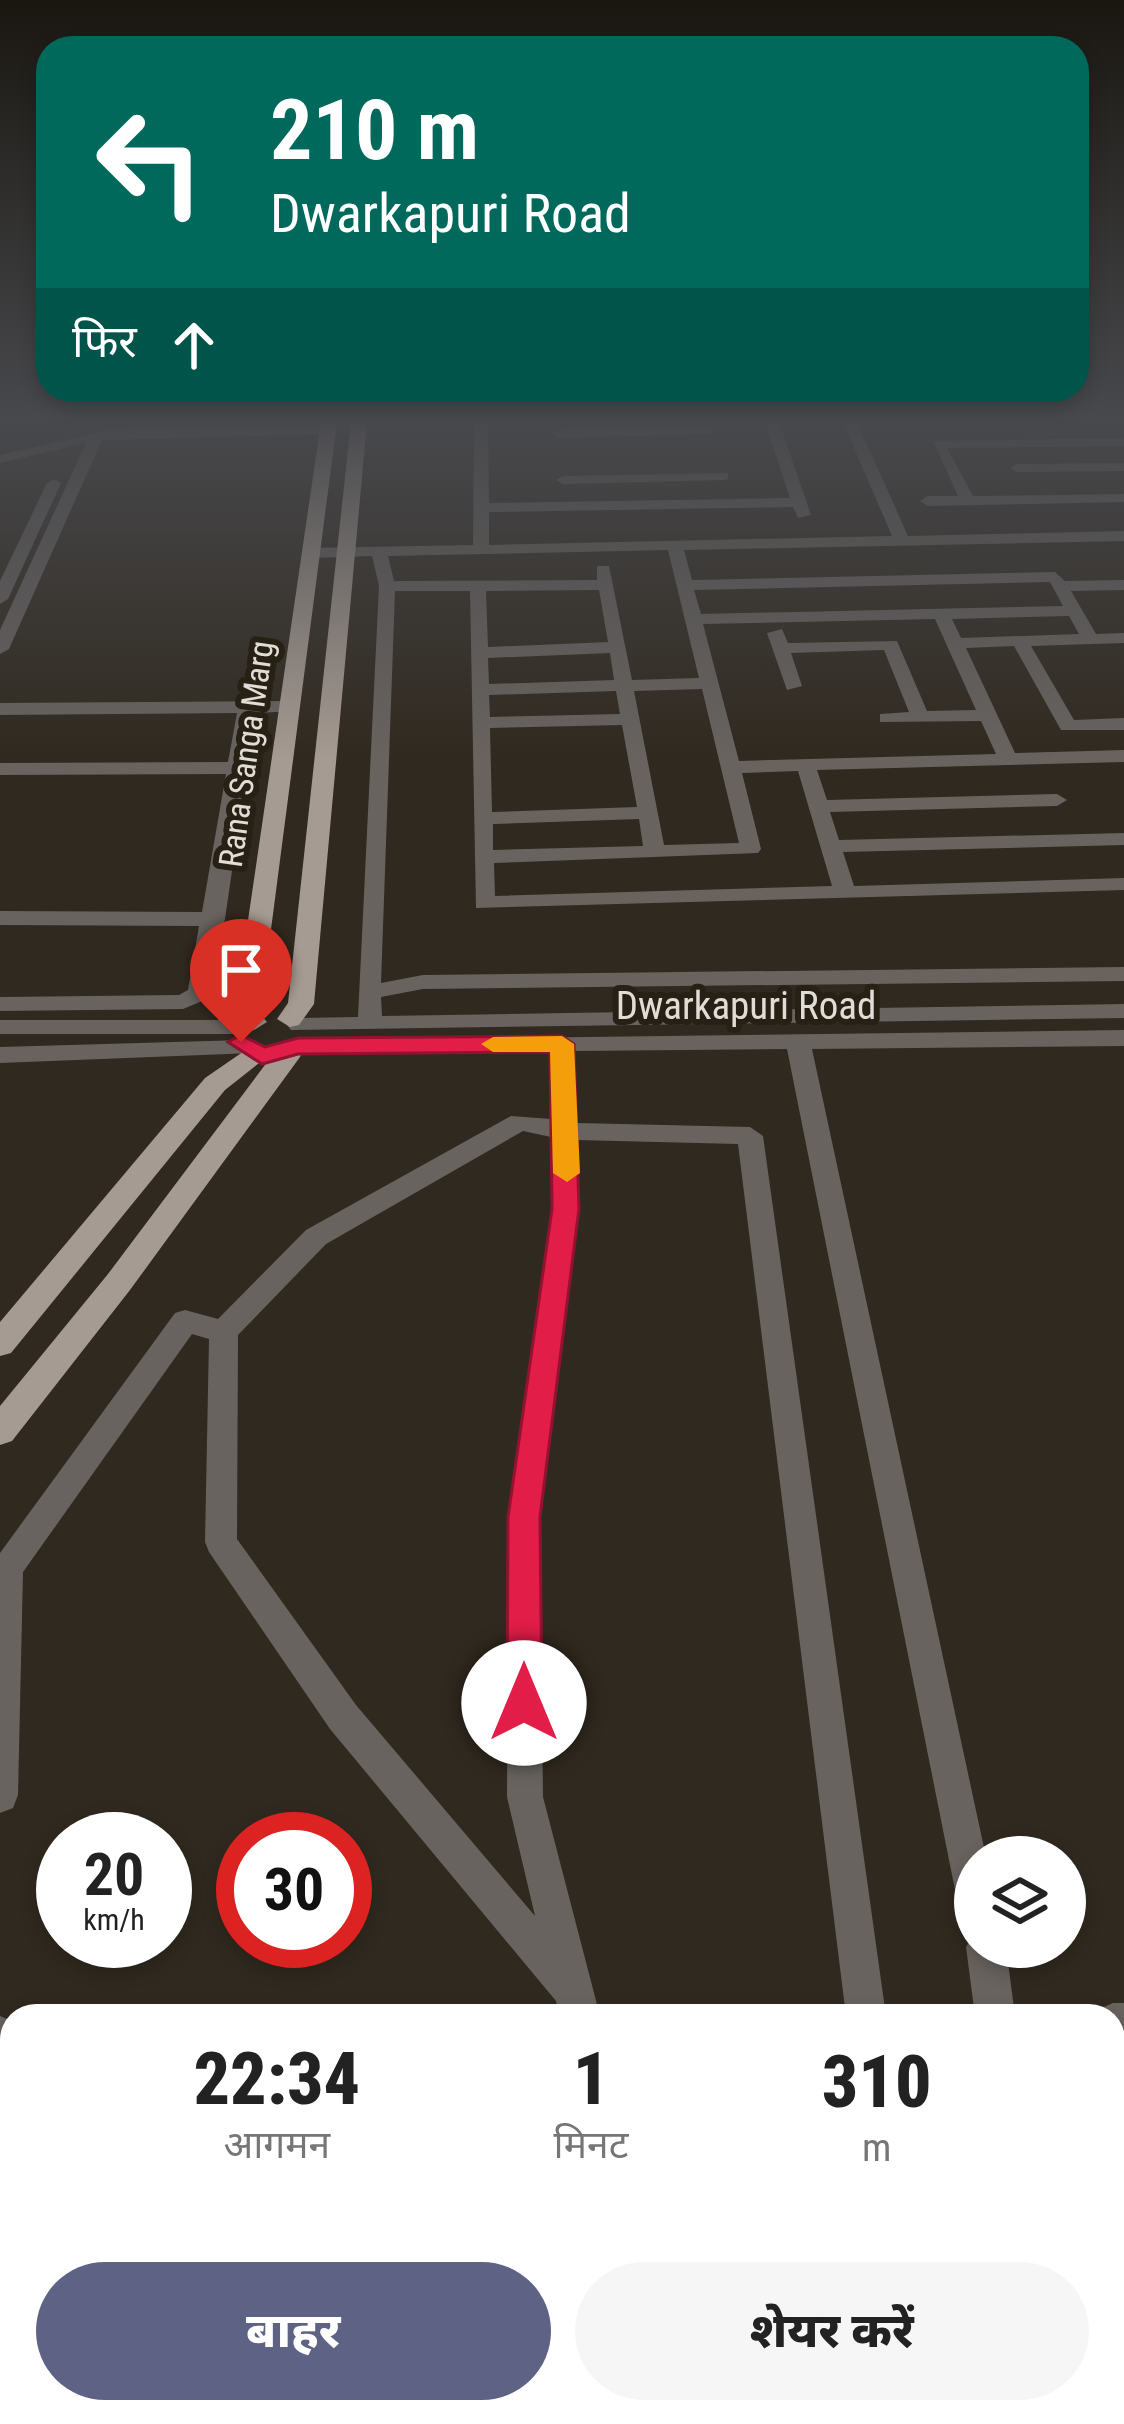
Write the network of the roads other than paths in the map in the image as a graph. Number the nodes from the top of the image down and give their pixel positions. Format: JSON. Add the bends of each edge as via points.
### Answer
{"nodes":[{"id":1,"x":30,"y":535,"type":"edge"},
{"id":2,"x":48,"y":535,"type":"edge"},
{"id":3,"x":313,"y":535,"type":"edge"},
{"id":4,"x":348,"y":535,"type":"edge"},
{"id":5,"x":481,"y":535,"type":"edge"},
{"id":6,"x":811,"y":535,"type":"edge"},
{"id":7,"x":899,"y":535,"type":"edge"},
{"id":8,"x":902,"y":541,"type":"junction"},
{"id":9,"x":1114,"y":541,"type":"edge"},
{"id":10,"x":813,"y":542,"type":"junction"},
{"id":11,"x":675,"y":545,"type":"junction"},
{"id":12,"x":599,"y":547,"type":"junction"},
{"id":13,"x":481,"y":550,"type":"junction"},
{"id":14,"x":346,"y":552,"type":"junction"},
{"id":15,"x":379,"y":552,"type":"junction"},
{"id":16,"x":310,"y":553,"type":"junction"},
{"id":17,"x":5,"y":576,"type":"edge"},
{"id":18,"x":605,"y":585,"type":"junction"},
{"id":19,"x":685,"y":585,"type":"junction"},
{"id":20,"x":1124,"y":585,"type":"edge"},
{"id":21,"x":388,"y":586,"type":"junction"},
{"id":22,"x":478,"y":586,"type":"junction"},
{"id":23,"x":1060,"y":586,"type":"junction"},
{"id":24,"x":0,"y":599,"type":"edge"},
{"id":25,"x":1073,"y":610,"type":"junction"},
{"id":26,"x":941,"y":614,"type":"junction"},
{"id":27,"x":771,"y":617,"type":"junction"},
{"id":28,"x":693,"y":619,"type":"junction"},
{"id":29,"x":1124,"y":638,"type":"edge"},
{"id":30,"x":1090,"y":639,"type":"junction"},
{"id":31,"x":1020,"y":642,"type":"junction"},
{"id":32,"x":955,"y":643,"type":"junction"},
{"id":33,"x":617,"y":647,"type":"junction"},
{"id":34,"x":781,"y":648,"type":"junction"},
{"id":35,"x":0,"y":649,"type":"edge"},
{"id":36,"x":479,"y":653,"type":"junction"},
{"id":37,"x":710,"y":683,"type":"junction"},
{"id":38,"x":793,"y":686,"type":"dead end"},
{"id":39,"x":625,"y":687,"type":"junction"},
{"id":40,"x":480,"y":690,"type":"junction"},
{"id":41,"x":289,"y":707,"type":"junction"},
{"id":42,"x":247,"y":708,"type":"junction"},
{"id":43,"x":0,"y":710,"type":"edge"},
{"id":44,"x":988,"y":715,"type":"junction"},
{"id":45,"x":920,"y":717,"type":"junction"},
{"id":46,"x":887,"y":718,"type":"dead end"},
{"id":47,"x":631,"y":719,"type":"junction"},
{"id":48,"x":481,"y":723,"type":"junction"},
{"id":49,"x":1124,"y":724,"type":"edge"},
{"id":50,"x":1124,"y":755,"type":"edge"},
{"id":51,"x":1008,"y":758,"type":"junction"},
{"id":52,"x":1036,"y":758,"type":"junction"},
{"id":53,"x":806,"y":765,"type":"junction"},
{"id":54,"x":732,"y":767,"type":"junction"},
{"id":55,"x":237,"y":768,"type":"junction"},
{"id":56,"x":0,"y":769,"type":"edge"},
{"id":57,"x":1057,"y":800,"type":"junction"},
{"id":58,"x":818,"y":806,"type":"junction"},
{"id":59,"x":648,"y":813,"type":"junction"},
{"id":60,"x":483,"y":818,"type":"junction"},
{"id":61,"x":1124,"y":839,"type":"edge"},
{"id":62,"x":1077,"y":840,"type":"junction"},
{"id":63,"x":831,"y":847,"type":"junction"},
{"id":64,"x":751,"y":849,"type":"junction"},
{"id":65,"x":655,"y":852,"type":"junction"},
{"id":66,"x":483,"y":857,"type":"junction"},
{"id":67,"x":1124,"y":884,"type":"edge"},
{"id":68,"x":845,"y":892,"type":"junction"},
{"id":69,"x":761,"y":895,"type":"junction"},
{"id":70,"x":0,"y":918,"type":"edge"},
{"id":71,"x":214,"y":919,"type":"junction"},
{"id":72,"x":1124,"y":974,"type":"edge"},
{"id":73,"x":369,"y":992,"type":"junction"},
{"id":74,"x":0,"y":1004,"type":"edge"},
{"id":75,"x":1118,"y":1011,"type":"edge"},
{"id":76,"x":370,"y":1024,"type":"junction"},
{"id":77,"x":0,"y":1028,"type":"edge"},
{"id":78,"x":294,"y":1035,"type":"junction"},
{"id":79,"x":250,"y":1037,"type":"junction"},
{"id":80,"x":1124,"y":1040,"type":"edge"},
{"id":81,"x":798,"y":1042,"type":"junction"},
{"id":82,"x":562,"y":1044,"type":"junction"},
{"id":83,"x":0,"y":1055,"type":"edge"},
{"id":84,"x":567,"y":1132,"type":"junction"},
{"id":85,"x":224,"y":1332,"type":"junction"},
{"id":86,"x":0,"y":1344,"type":"edge"},
{"id":87,"x":0,"y":1432,"type":"edge"},
{"id":88,"x":0,"y":1795,"type":"edge"},
{"id":89,"x":963,"y":1836,"type":"edge"},
{"id":90,"x":989,"y":1968,"type":"edge"},
{"id":91,"x":577,"y":2004,"type":"edge"},
{"id":92,"x":864,"y":2004,"type":"edge"},
{"id":93,"x":993,"y":2004,"type":"edge"}],
"edges":[{"from":1,"to":17,"type":"street"},
{"from":2,"to":35,"type":"street"},
{"from":3,"to":16,"type":"main road","name":"Rana Sanga Marg"},
{"from":4,"to":14,"type":"main road","name":"Rana Sanga Marg"},
{"from":5,"to":13,"type":"street"},
{"from":6,"to":10,"type":"street"},
{"from":7,"to":8,"type":"street"},
{"from":8,"to":9,"type":"street"},
{"from":8,"to":10,"type":"street"},
{"from":10,"to":11,"type":"street"},
{"from":11,"to":12,"type":"street"},
{"from":11,"to":19,"type":"street"},
{"from":12,"to":13,"type":"street"},
{"from":12,"to":18,"type":"street"},
{"from":13,"to":15,"type":"street"},
{"from":14,"to":15,"type":"street"},
{"from":14,"to":16,"type":"street"},
{"from":14,"to":78,"type":"main road","name":"Rana Sanga Marg"},
{"from":15,"to":21,"type":"street"},
{"from":16,"to":41,"type":"main road","name":"Rana Sanga Marg"},
{"from":17,"to":24,"type":"street"},
{"from":18,"to":22,"type":"street"},
{"from":18,"to":33,"type":"street"},
{"from":19,"to":23,"type":"street","via":[[1054,577]]},
{"from":19,"to":28,"type":"street"},
{"from":20,"to":23,"type":"street"},
{"from":21,"to":22,"type":"street"},
{"from":21,"to":73,"type":"street"},
{"from":22,"to":36,"type":"street"},
{"from":23,"to":25,"type":"street"},
{"from":25,"to":26,"type":"street"},
{"from":25,"to":30,"type":"street"},
{"from":26,"to":27,"type":"street"},
{"from":26,"to":32,"type":"street"},
{"from":27,"to":28,"type":"street"},
{"from":27,"to":34,"type":"street"},
{"from":28,"to":37,"type":"street"},
{"from":29,"to":30,"type":"street"},
{"from":30,"to":31,"type":"street"},
{"from":31,"to":32,"type":"street"},
{"from":31,"to":49,"type":"street","via":[[1068,726]]},
{"from":32,"to":44,"type":"street"},
{"from":33,"to":36,"type":"street"},
{"from":33,"to":39,"type":"street"},
{"from":34,"to":38,"type":"street"},
{"from":34,"to":45,"type":"street","via":[[891,645]]},
{"from":36,"to":40,"type":"street"},
{"from":37,"to":39,"type":"street"},
{"from":37,"to":54,"type":"street"},
{"from":39,"to":40,"type":"street"},
{"from":39,"to":47,"type":"street"},
{"from":40,"to":48,"type":"street"},
{"from":41,"to":42,"type":"street"},
{"from":41,"to":79,"type":"main road","name":"Rana Sanga Marg"},
{"from":42,"to":43,"type":"street"},
{"from":42,"to":55,"type":"street"},
{"from":44,"to":45,"type":"street"},
{"from":44,"to":51,"type":"street"},
{"from":45,"to":46,"type":"street"},
{"from":47,"to":48,"type":"street"},
{"from":47,"to":59,"type":"street"},
{"from":48,"to":60,"type":"street"},
{"from":50,"to":52,"type":"street"},
{"from":51,"to":52,"type":"street"},
{"from":51,"to":53,"type":"street"},
{"from":52,"to":57,"type":"street"},
{"from":53,"to":54,"type":"street"},
{"from":53,"to":58,"type":"street"},
{"from":54,"to":64,"type":"street"},
{"from":55,"to":56,"type":"street"},
{"from":55,"to":71,"type":"street"},
{"from":57,"to":58,"type":"street"},
{"from":57,"to":62,"type":"street"},
{"from":58,"to":63,"type":"street"},
{"from":59,"to":60,"type":"street"},
{"from":59,"to":65,"type":"street"},
{"from":60,"to":66,"type":"street"},
{"from":61,"to":62,"type":"street"},
{"from":62,"to":63,"type":"street"},
{"from":63,"to":68,"type":"street"},
{"from":64,"to":65,"type":"street"},
{"from":64,"to":69,"type":"street"},
{"from":65,"to":66,"type":"street"},
{"from":66,"to":69,"type":"street","via":[[484,903]]},
{"from":67,"to":68,"type":"street"},
{"from":68,"to":69,"type":"street"},
{"from":70,"to":71,"type":"street"},
{"from":71,"to":74,"type":"street","via":[[203,988],[192,1000]]},
{"from":72,"to":73,"type":"street","via":[[423,982]]},
{"from":73,"to":76,"type":"street"},
{"from":75,"to":76,"type":"street","name":"Dwarkapuri Road"},
{"from":75,"to":80,"type":"street"},
{"from":76,"to":78,"type":"street","name":"Dwarkapuri Road"},
{"from":77,"to":79,"type":"street"},
{"from":78,"to":79,"type":"main road"},
{"from":78,"to":82,"type":"street","name":"Dwarkapuri Road"},
{"from":78,"to":87,"type":"main road","name":"Rana Sanga Marg","via":[[119,1282]]},
{"from":79,"to":83,"type":"street"},
{"from":79,"to":86,"type":"main road"},
{"from":80,"to":81,"type":"street","name":"Dwarkapuri Road"},
{"from":81,"to":82,"type":"street","name":"Dwarkapuri Road"},
{"from":81,"to":89,"type":"street"},
{"from":82,"to":84,"type":"street"},
{"from":84,"to":85,"type":"street","via":[[520,1123],[316,1237]]},
{"from":84,"to":91,"type":"street","via":[[566,1209],[524,1517],[525,1796]]},
{"from":84,"to":92,"type":"street","via":[[750,1136]]},
{"from":85,"to":88,"type":"street","via":[[185,1321],[8,1569]]},
{"from":85,"to":91,"type":"street","via":[[221,1541],[343,1717]]},
{"from":90,"to":93,"type":"street"}]}
